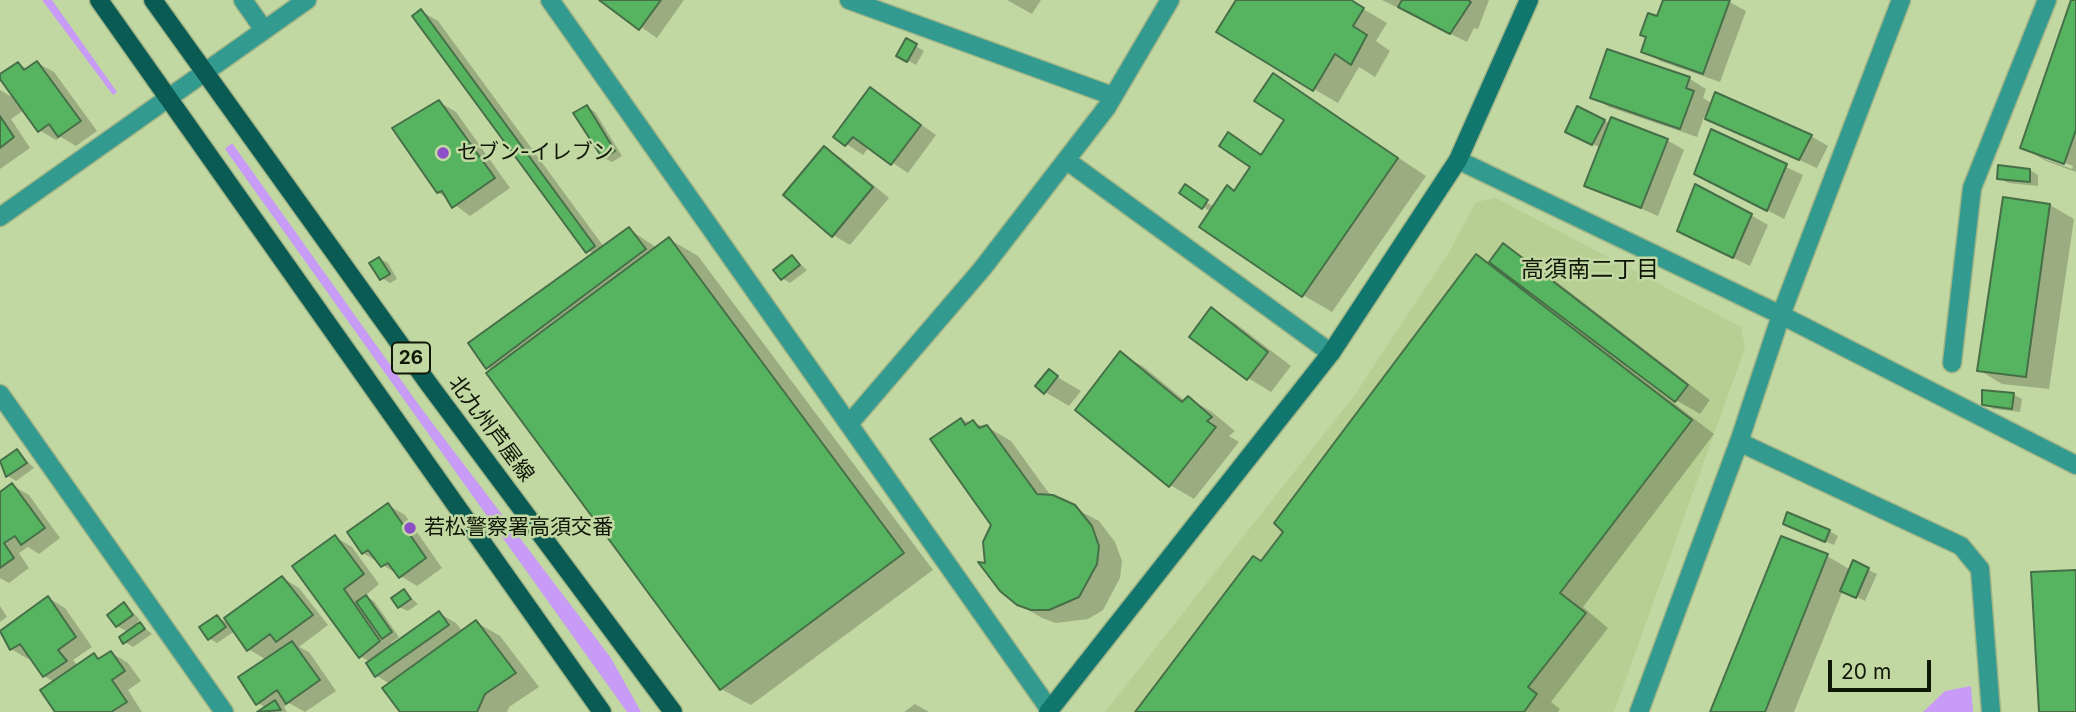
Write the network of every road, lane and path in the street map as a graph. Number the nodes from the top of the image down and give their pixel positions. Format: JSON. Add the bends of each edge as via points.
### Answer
{"nodes":[{"id":1,"x":99,"y":0,"type":"edge"},
{"id":2,"x":153,"y":0,"type":"edge"},
{"id":3,"x":243,"y":0,"type":"edge"},
{"id":4,"x":307,"y":0,"type":"edge"},
{"id":5,"x":550,"y":0,"type":"edge"},
{"id":6,"x":849,"y":0,"type":"edge"},
{"id":7,"x":1170,"y":0,"type":"edge"},
{"id":8,"x":1529,"y":0,"type":"edge"},
{"id":9,"x":1901,"y":0,"type":"edge"},
{"id":10,"x":2047,"y":0,"type":"edge"},
{"id":11,"x":264,"y":30,"type":"junction"},
{"id":12,"x":204,"y":73,"type":"junction"},
{"id":13,"x":1113,"y":96,"type":"junction"},
{"id":14,"x":170,"y":99,"type":"junction"},
{"id":15,"x":1066,"y":160,"type":"junction"},
{"id":16,"x":1458,"y":160,"type":"junction"},
{"id":17,"x":0,"y":217,"type":"edge"},
{"id":18,"x":1781,"y":315,"type":"junction"},
{"id":19,"x":1331,"y":353,"type":"junction"},
{"id":20,"x":1952,"y":363,"type":"dead end"},
{"id":21,"x":0,"y":394,"type":"edge"},
{"id":22,"x":849,"y":424,"type":"junction"},
{"id":23,"x":1739,"y":442,"type":"junction"},
{"id":24,"x":2076,"y":465,"type":"edge"},
{"id":25,"x":1049,"y":711,"type":"edge"},
{"id":26,"x":224,"y":712,"type":"edge"},
{"id":27,"x":601,"y":712,"type":"edge"},
{"id":28,"x":673,"y":712,"type":"edge"},
{"id":29,"x":1639,"y":712,"type":"edge"},
{"id":30,"x":1991,"y":712,"type":"edge"}],
"edges":[{"from":1,"to":14,"type":"main road","number":"26"},
{"from":2,"to":12,"type":"main road","name":"北九州芦屋線","number":"26"},
{"from":3,"to":11,"type":"street"},
{"from":4,"to":11,"type":"street"},
{"from":5,"to":22,"type":"street"},
{"from":6,"to":13,"type":"street"},
{"from":7,"to":13,"type":"street"},
{"from":8,"to":16,"type":"street"},
{"from":9,"to":18,"type":"street"},
{"from":10,"to":20,"type":"street","via":[[1972,188]]},
{"from":11,"to":12,"type":"street"},
{"from":12,"to":14,"type":"street"},
{"from":12,"to":28,"type":"main road","name":"北九州芦屋線","number":"26"},
{"from":13,"to":15,"type":"street"},
{"from":14,"to":17,"type":"street"},
{"from":14,"to":27,"type":"main road","number":"26"},
{"from":15,"to":19,"type":"street"},
{"from":15,"to":22,"type":"street","via":[[982,269]]},
{"from":16,"to":18,"type":"street"},
{"from":16,"to":19,"type":"street"},
{"from":18,"to":23,"type":"street"},
{"from":18,"to":24,"type":"street"},
{"from":19,"to":25,"type":"street"},
{"from":21,"to":26,"type":"street"},
{"from":22,"to":25,"type":"street"},
{"from":23,"to":29,"type":"street"},
{"from":23,"to":30,"type":"street","via":[[1961,546],[1980,569]]}]}
